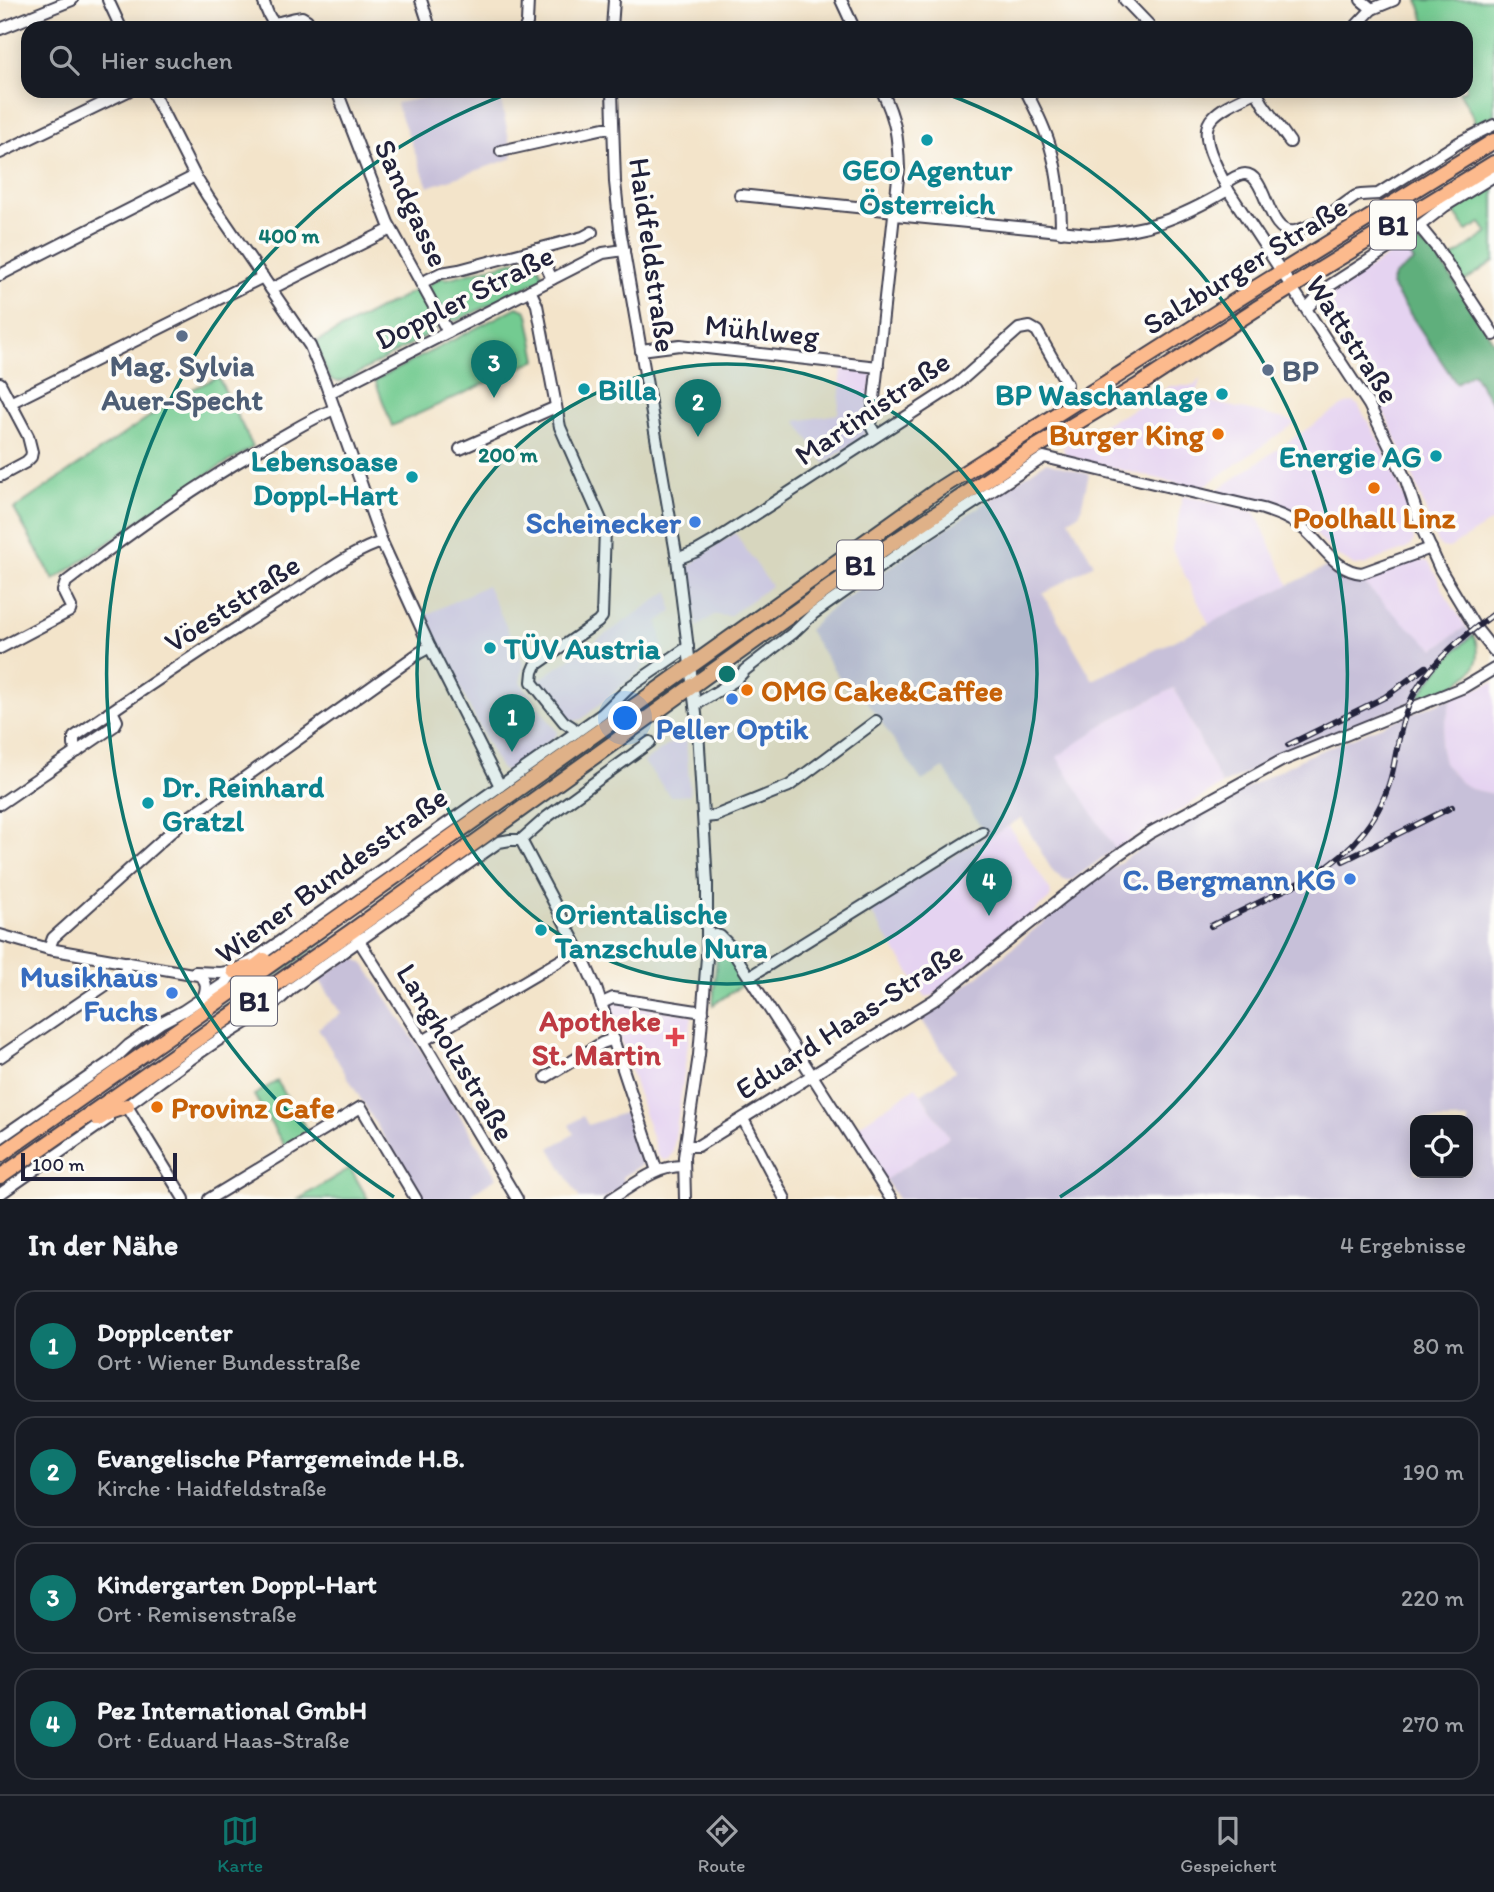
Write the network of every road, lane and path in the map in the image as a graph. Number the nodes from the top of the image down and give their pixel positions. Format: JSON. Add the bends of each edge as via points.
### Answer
{"nodes":[{"id":1,"x":72,"y":0,"type":"edge"},
{"id":2,"x":108,"y":0,"type":"edge"},
{"id":3,"x":263,"y":0,"type":"edge"},
{"id":4,"x":421,"y":0,"type":"edge"},
{"id":5,"x":528,"y":0,"type":"edge"},
{"id":6,"x":614,"y":0,"type":"edge"},
{"id":7,"x":841,"y":0,"type":"edge"},
{"id":8,"x":1125,"y":0,"type":"edge"},
{"id":9,"x":1362,"y":0,"type":"edge"},
{"id":10,"x":1394,"y":0,"type":"edge"},
{"id":11,"x":1371,"y":9,"type":"junction"},
{"id":12,"x":118,"y":21,"type":"edge"},
{"id":13,"x":272,"y":21,"type":"edge"},
{"id":14,"x":289,"y":21,"type":"edge"},
{"id":15,"x":308,"y":21,"type":"edge"},
{"id":16,"x":427,"y":21,"type":"edge"},
{"id":17,"x":527,"y":21,"type":"edge"},
{"id":18,"x":612,"y":21,"type":"edge"},
{"id":19,"x":851,"y":21,"type":"edge"},
{"id":20,"x":1145,"y":21,"type":"edge"},
{"id":21,"x":1360,"y":21,"type":"edge"},
{"id":22,"x":0,"y":29,"type":"edge"},
{"id":23,"x":114,"y":98,"type":"edge"},
{"id":24,"x":156,"y":98,"type":"edge"},
{"id":25,"x":340,"y":98,"type":"edge"},
{"id":26,"x":612,"y":98,"type":"edge"},
{"id":27,"x":885,"y":98,"type":"edge"},
{"id":28,"x":1029,"y":98,"type":"edge"},
{"id":29,"x":1244,"y":98,"type":"edge"},
{"id":30,"x":1260,"y":98,"type":"edge"},
{"id":31,"x":1494,"y":125,"type":"edge"},
{"id":32,"x":612,"y":128,"type":"junction"},
{"id":33,"x":1494,"y":141,"type":"edge"},
{"id":34,"x":1290,"y":142,"type":"dead end"},
{"id":35,"x":501,"y":151,"type":"dead end"},
{"id":36,"x":0,"y":153,"type":"edge"},
{"id":37,"x":1494,"y":163,"type":"edge"},
{"id":38,"x":195,"y":176,"type":"junction"},
{"id":39,"x":1494,"y":176,"type":"edge"},
{"id":40,"x":1226,"y":186,"type":"junction"},
{"id":41,"x":740,"y":195,"type":"dead end"},
{"id":42,"x":895,"y":213,"type":"junction"},
{"id":43,"x":1419,"y":226,"type":"junction"},
{"id":44,"x":391,"y":229,"type":"junction"},
{"id":45,"x":592,"y":232,"type":"dead end"},
{"id":46,"x":1061,"y":232,"type":"junction"},
{"id":47,"x":538,"y":249,"type":"junction"},
{"id":48,"x":624,"y":250,"type":"junction"},
{"id":49,"x":1282,"y":273,"type":"junction"},
{"id":50,"x":0,"y":275,"type":"edge"},
{"id":51,"x":263,"y":277,"type":"junction"},
{"id":52,"x":552,"y":279,"type":"junction"},
{"id":53,"x":421,"y":283,"type":"junction"},
{"id":54,"x":1292,"y":287,"type":"junction"},
{"id":55,"x":271,"y":289,"type":"junction"},
{"id":56,"x":530,"y":290,"type":"junction"},
{"id":57,"x":1307,"y":308,"type":"junction"},
{"id":58,"x":448,"y":332,"type":"junction"},
{"id":59,"x":1494,"y":335,"type":"edge"},
{"id":60,"x":641,"y":350,"type":"junction"},
{"id":61,"x":878,"y":367,"type":"junction"},
{"id":62,"x":0,"y":383,"type":"edge"},
{"id":63,"x":1067,"y":384,"type":"dead end"},
{"id":64,"x":329,"y":393,"type":"junction"},
{"id":65,"x":10,"y":403,"type":"junction"},
{"id":66,"x":556,"y":407,"type":"junction"},
{"id":67,"x":335,"y":409,"type":"junction"},
{"id":68,"x":1024,"y":433,"type":"joint"},
{"id":69,"x":876,"y":436,"type":"junction"},
{"id":70,"x":460,"y":449,"type":"dead end"},
{"id":71,"x":1038,"y":453,"type":"junction"},
{"id":72,"x":0,"y":475,"type":"edge"},
{"id":73,"x":382,"y":542,"type":"junction"},
{"id":74,"x":1431,"y":548,"type":"junction"},
{"id":75,"x":677,"y":559,"type":"junction"},
{"id":76,"x":800,"y":626,"type":"junction"},
{"id":77,"x":775,"y":627,"type":"junction"},
{"id":78,"x":688,"y":647,"type":"junction"},
{"id":79,"x":0,"y":648,"type":"edge"},
{"id":80,"x":430,"y":648,"type":"junction"},
{"id":81,"x":1494,"y":651,"type":"edge"},
{"id":82,"x":1494,"y":669,"type":"edge"},
{"id":83,"x":691,"y":676,"type":"junction"},
{"id":84,"x":695,"y":705,"type":"junction"},
{"id":85,"x":876,"y":721,"type":"dead end"},
{"id":86,"x":576,"y":732,"type":"junction"},
{"id":87,"x":650,"y":742,"type":"dead end"},
{"id":88,"x":500,"y":786,"type":"junction"},
{"id":89,"x":0,"y":804,"type":"edge"},
{"id":90,"x":704,"y":817,"type":"junction"},
{"id":91,"x":982,"y":832,"type":"dead end"},
{"id":92,"x":521,"y":840,"type":"junction"},
{"id":93,"x":372,"y":893,"type":"junction"},
{"id":94,"x":708,"y":933,"type":"junction"},
{"id":95,"x":0,"y":934,"type":"edge"},
{"id":96,"x":356,"y":936,"type":"junction"},
{"id":97,"x":49,"y":949,"type":"junction"},
{"id":98,"x":579,"y":950,"type":"junction"},
{"id":99,"x":127,"y":962,"type":"junction"},
{"id":100,"x":233,"y":971,"type":"junction"},
{"id":101,"x":187,"y":972,"type":"junction"},
{"id":102,"x":749,"y":977,"type":"junction"},
{"id":103,"x":203,"y":998,"type":"junction"},
{"id":104,"x":602,"y":1003,"type":"junction"},
{"id":105,"x":703,"y":1012,"type":"junction"},
{"id":106,"x":614,"y":1039,"type":"junction"},
{"id":107,"x":423,"y":1041,"type":"junction"},
{"id":108,"x":0,"y":1058,"type":"edge"},
{"id":109,"x":811,"y":1076,"type":"junction"},
{"id":110,"x":545,"y":1077,"type":"dead end"},
{"id":111,"x":127,"y":1106,"type":"junction"},
{"id":112,"x":743,"y":1119,"type":"junction"},
{"id":113,"x":0,"y":1138,"type":"edge"},
{"id":114,"x":686,"y":1146,"type":"junction"},
{"id":115,"x":0,"y":1154,"type":"edge"},
{"id":116,"x":684,"y":1166,"type":"junction"},
{"id":117,"x":16,"y":1167,"type":"junction"},
{"id":118,"x":657,"y":1171,"type":"junction"},
{"id":119,"x":0,"y":1177,"type":"edge"},
{"id":120,"x":0,"y":1194,"type":"edge"},
{"id":121,"x":184,"y":1199,"type":"edge"},
{"id":122,"x":209,"y":1199,"type":"edge"},
{"id":123,"x":416,"y":1199,"type":"edge"},
{"id":124,"x":517,"y":1199,"type":"edge"},
{"id":125,"x":611,"y":1199,"type":"edge"},
{"id":126,"x":685,"y":1199,"type":"edge"},
{"id":127,"x":785,"y":1199,"type":"edge"},
{"id":128,"x":891,"y":1199,"type":"edge"}],
"edges":[{"from":1,"to":22,"type":"street"},
{"from":2,"to":12,"type":"street"},
{"from":3,"to":13,"type":"street"},
{"from":4,"to":16,"type":"street"},
{"from":5,"to":17,"type":"street"},
{"from":6,"to":18,"type":"street"},
{"from":7,"to":19,"type":"street"},
{"from":8,"to":20,"type":"street"},
{"from":9,"to":11,"type":"street"},
{"from":10,"to":11,"type":"street"},
{"from":11,"to":21,"type":"street"},
{"from":14,"to":15,"type":"street","via":[[302,17]]},
{"from":23,"to":36,"type":"street"},
{"from":24,"to":38,"type":"street"},
{"from":25,"to":44,"type":"street","name":"Sandgasse"},
{"from":26,"to":32,"type":"street","name":"Haidfeldstraße"},
{"from":27,"to":42,"type":"street","via":[[897,128]]},
{"from":28,"to":46,"type":"street","via":[[1052,152]]},
{"from":29,"to":40,"type":"street","name":"Wattstraße","via":[[1207,124],[1209,147]]},
{"from":30,"to":34,"type":"street"},
{"from":31,"to":40,"type":"street","name":"Salzburger Straße","via":[[1378,194],[1356,196],[1295,231],[1276,222],[1252,176],[1242,174]]},
{"from":32,"to":35,"type":"street"},
{"from":32,"to":48,"type":"street","name":"Haidfeldstraße"},
{"from":33,"to":49,"type":"main road","name":"Salzburger Straße","number":"B1"},
{"from":37,"to":54,"type":"main road","name":"Salzburger Straße","number":"B1"},
{"from":38,"to":50,"type":"street"},
{"from":38,"to":51,"type":"street"},
{"from":39,"to":43,"type":"street","name":"Salzburger Straße"},
{"from":40,"to":46,"type":"street","via":[[1194,210],[1143,229]]},
{"from":40,"to":49,"type":"street","name":"Wattstraße"},
{"from":41,"to":42,"type":"street"},
{"from":42,"to":46,"type":"street"},
{"from":42,"to":61,"type":"street"},
{"from":43,"to":57,"type":"street","name":"Salzburger Straße","via":[[1326,288]]},
{"from":43,"to":59,"type":"street"},
{"from":44,"to":53,"type":"street","name":"Sandgasse"},
{"from":44,"to":55,"type":"street"},
{"from":45,"to":47,"type":"street"},
{"from":47,"to":52,"type":"street"},
{"from":47,"to":53,"type":"street","via":[[441,273]]},
{"from":48,"to":52,"type":"street","name":"Doppler Straße","via":[[603,253]]},
{"from":48,"to":60,"type":"street","name":"Haidfeldstraße"},
{"from":49,"to":54,"type":"street","name":"Wattstraße"},
{"from":49,"to":68,"type":"main road","name":"Salzburger Straße","number":"B1"},
{"from":51,"to":55,"type":"street"},
{"from":51,"to":65,"type":"street"},
{"from":52,"to":56,"type":"street","name":"Doppler Straße"},
{"from":53,"to":58,"type":"street","name":"Sandgasse"},
{"from":54,"to":57,"type":"street","name":"Wattstraße"},
{"from":54,"to":71,"type":"main road","name":"Salzburger Straße","number":"B1"},
{"from":55,"to":64,"type":"street","via":[[310,346]]},
{"from":56,"to":58,"type":"street","name":"Doppler Straße"},
{"from":56,"to":66,"type":"street","via":[[537,305]]},
{"from":57,"to":74,"type":"street","name":"Wattstraße","via":[[1385,435]]},
{"from":58,"to":64,"type":"street","name":"Doppler Straße"},
{"from":60,"to":61,"type":"street","name":"Mühlweg","via":[[680,345]]},
{"from":60,"to":75,"type":"street","name":"Haidfeldstraße"},
{"from":61,"to":69,"type":"street","via":[[871,426]]},
{"from":62,"to":65,"type":"street"},
{"from":63,"to":69,"type":"street","name":"Martinistraße","via":[[1037,331],[1025,327],[957,384]]},
{"from":64,"to":67,"type":"street"},
{"from":65,"to":72,"type":"street","via":[[32,452],[26,462]]},
{"from":66,"to":70,"type":"street"},
{"from":66,"to":86,"type":"street","via":[[560,427],[602,520],[604,609],[598,622],[537,665],[532,682]]},
{"from":67,"to":73,"type":"street"},
{"from":67,"to":79,"type":"street","via":[[243,458],[134,530],[66,582],[63,591],[70,611]]},
{"from":68,"to":83,"type":"main road","name":"Wiener Bundesstraße","number":"B1","via":[[928,497]]},
{"from":69,"to":75,"type":"street","name":"Martinistraße"},
{"from":71,"to":74,"type":"street","via":[[1280,515],[1294,521],[1351,572],[1362,573]]},
{"from":71,"to":76,"type":"street"},
{"from":71,"to":77,"type":"main road","name":"Wiener Bundesstraße","number":"B1","via":[[891,544]]},
{"from":73,"to":80,"type":"street"},
{"from":73,"to":89,"type":"street","name":"Vöeststraße","via":[[253,617],[112,711],[117,724]]},
{"from":74,"to":81,"type":"street","name":"Wattstraße","via":[[1475,627]]},
{"from":75,"to":78,"type":"street","name":"Haidfeldstraße"},
{"from":76,"to":77,"type":"street"},
{"from":76,"to":84,"type":"street","via":[[729,684]]},
{"from":77,"to":83,"type":"main road","name":"Wiener Bundesstraße","number":"B1"},
{"from":78,"to":83,"type":"street","name":"Haidfeldstraße"},
{"from":78,"to":86,"type":"street","name":"Wiener Bundesstraße"},
{"from":80,"to":88,"type":"street"},
{"from":80,"to":97,"type":"street","via":[[181,824],[53,938]]},
{"from":82,"to":109,"type":"street","name":"Eduard Haas-Straße","via":[[1464,687],[1281,761],[1150,833],[934,1000]]},
{"from":83,"to":84,"type":"street","name":"Haidfeldstraße"},
{"from":83,"to":93,"type":"main road","name":"Wiener Bundesstraße","number":"B1"},
{"from":83,"to":96,"type":"main road","name":"Wiener Bundesstraße","number":"B1"},
{"from":84,"to":90,"type":"street","name":"Haidfeldstraße"},
{"from":85,"to":90,"type":"street","via":[[789,786]]},
{"from":86,"to":88,"type":"street","name":"Wiener Bundesstraße"},
{"from":87,"to":92,"type":"street","name":"Wiener Bundesstraße"},
{"from":88,"to":100,"type":"street","name":"Wiener Bundesstraße"},
{"from":90,"to":94,"type":"street","name":"Haidfeldstraße"},
{"from":91,"to":102,"type":"street"},
{"from":92,"to":96,"type":"street","name":"Wiener Bundesstraße","via":[[499,842]]},
{"from":92,"to":98,"type":"street"},
{"from":93,"to":100,"type":"main road","via":[[255,967]]},
{"from":93,"to":115,"type":"main road","name":"Wiener Bundesstraße","number":"B1"},
{"from":94,"to":102,"type":"street","via":[[724,939]]},
{"from":94,"to":105,"type":"street","name":"Haidfeldstraße"},
{"from":95,"to":97,"type":"street"},
{"from":96,"to":107,"type":"street","name":"Langholzstraße"},
{"from":96,"to":111,"type":"street","name":"Wiener Bundesstraße","via":[[268,1009]]},
{"from":96,"to":117,"type":"main road","name":"Wiener Bundesstraße","number":"B1"},
{"from":97,"to":99,"type":"street"},
{"from":98,"to":104,"type":"street"},
{"from":98,"to":107,"type":"street"},
{"from":99,"to":101,"type":"street"},
{"from":99,"to":108,"type":"street","via":[[125,972]]},
{"from":100,"to":101,"type":"street"},
{"from":100,"to":103,"type":"street","name":"Wiener Bundesstraße","via":[[225,983]]},
{"from":101,"to":103,"type":"street","via":[[205,981]]},
{"from":102,"to":109,"type":"street"},
{"from":103,"to":113,"type":"street","name":"Wiener Bundesstraße","via":[[162,1022]]},
{"from":104,"to":105,"type":"street","via":[[613,998]]},
{"from":104,"to":106,"type":"street"},
{"from":105,"to":114,"type":"street","name":"Haidfeldstraße"},
{"from":106,"to":110,"type":"street"},
{"from":106,"to":118,"type":"street"},
{"from":107,"to":124,"type":"street","name":"Langholzstraße"},
{"from":109,"to":112,"type":"street","name":"Eduard Haas-Straße"},
{"from":109,"to":128,"type":"street"},
{"from":111,"to":117,"type":"main road"},
{"from":111,"to":120,"type":"street","name":"Wiener Bundesstraße"},
{"from":111,"to":121,"type":"street"},
{"from":112,"to":114,"type":"street","name":"Eduard Haas-Straße","via":[[698,1146]]},
{"from":112,"to":127,"type":"street"},
{"from":114,"to":116,"type":"street","name":"Haidfeldstraße"},
{"from":116,"to":118,"type":"street"},
{"from":116,"to":126,"type":"street","name":"Haidfeldstraße"},
{"from":117,"to":119,"type":"main road","name":"Wiener Bundesstraße","number":"B1"},
{"from":118,"to":125,"type":"street"},
{"from":122,"to":123,"type":"street","via":[[361,1107]]}]}
